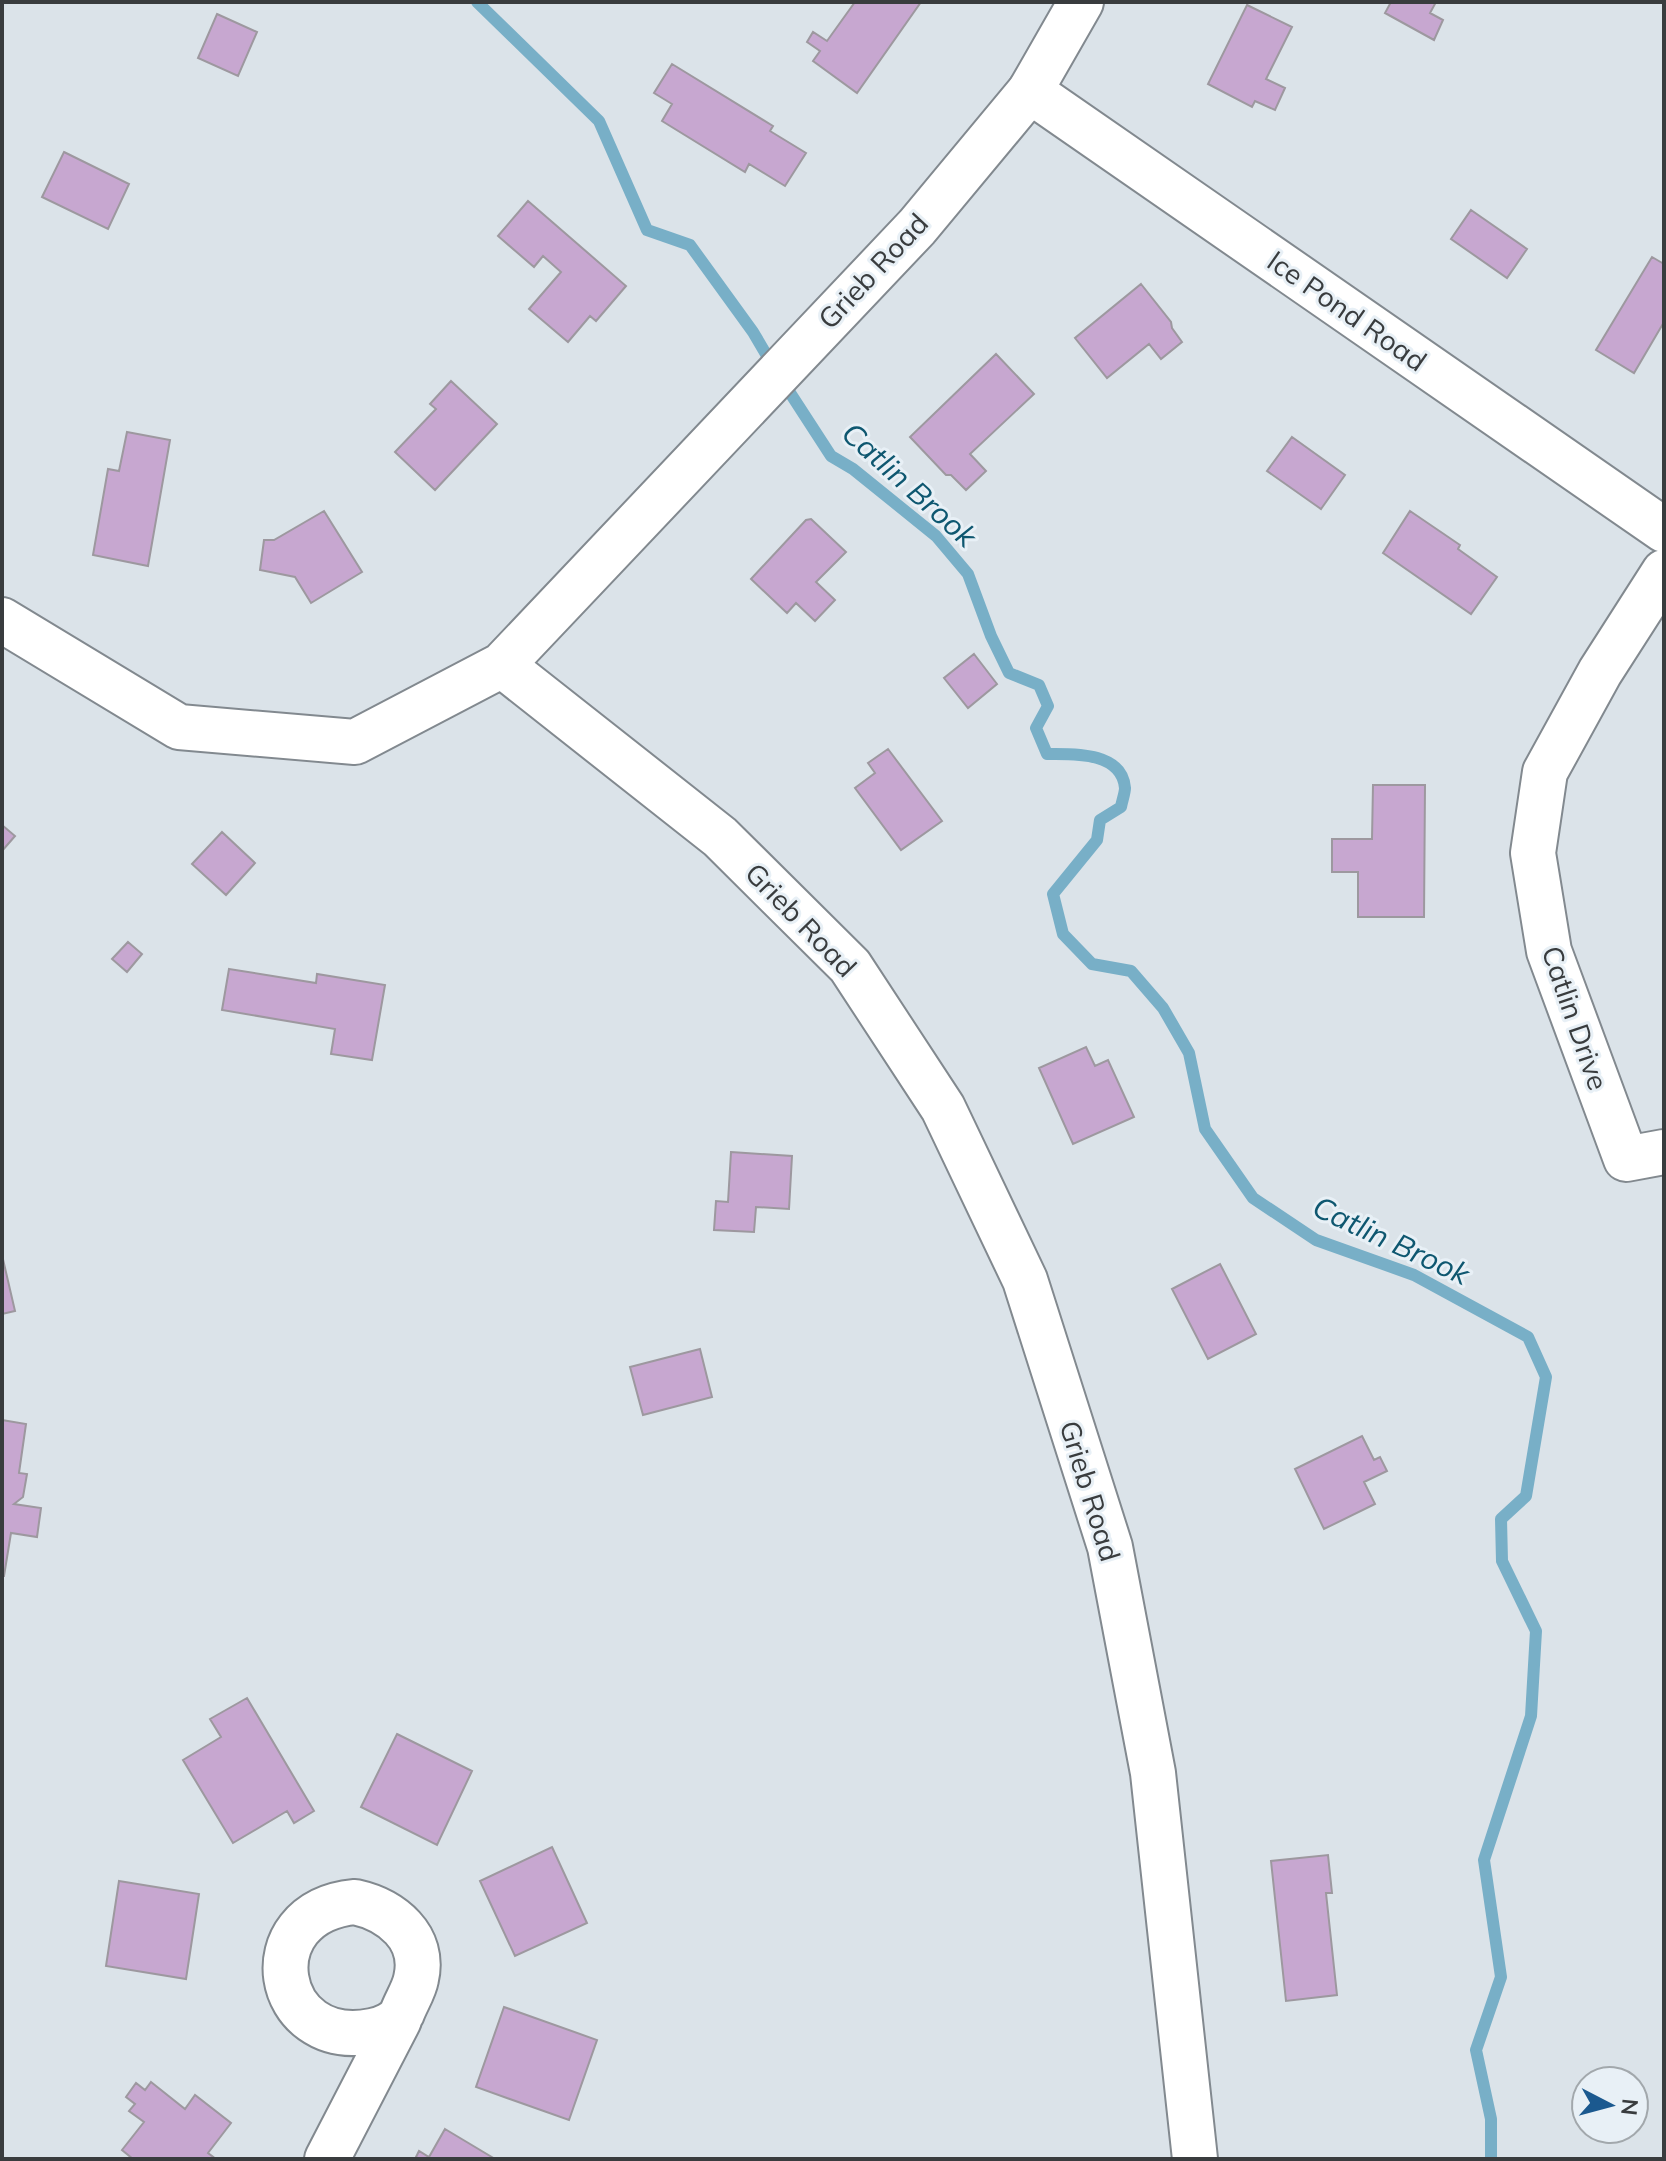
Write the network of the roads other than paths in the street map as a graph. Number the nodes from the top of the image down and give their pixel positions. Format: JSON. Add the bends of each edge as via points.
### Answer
{"nodes":[{"id":1,"x":1081,"y":2,"type":"edge"},
{"id":2,"x":1030,"y":91,"type":"junction"},
{"id":3,"x":1664,"y":530,"type":"edge"},
{"id":4,"x":1664,"y":572,"type":"edge"},
{"id":5,"x":2,"y":620,"type":"edge"},
{"id":6,"x":502,"y":665,"type":"junction"},
{"id":7,"x":1645,"y":1155,"type":"edge"},
{"id":8,"x":399,"y":2020,"type":"dead end"},
{"id":9,"x":327,"y":2159,"type":"edge"},
{"id":10,"x":1195,"y":2159,"type":"edge"}],
"edges":[{"from":1,"to":2,"type":"street","name":"Grieb Road"},
{"from":2,"to":3,"type":"street","name":"Ice Pond Road"},
{"from":2,"to":6,"type":"street","name":"Grieb Road","via":[[917,227]]},
{"from":4,"to":7,"type":"street","name":"Catlin Drive","via":[[1545,772],[1533,853],[1549,951]]},
{"from":5,"to":6,"type":"street","via":[[179,727],[355,742]]},
{"from":6,"to":10,"type":"street","name":"Grieb Road","via":[[720,837],[850,966],[943,1108],[1025,1280],[1113,1562],[1153,1773]]},
{"from":8,"to":9,"type":"street"}]}
